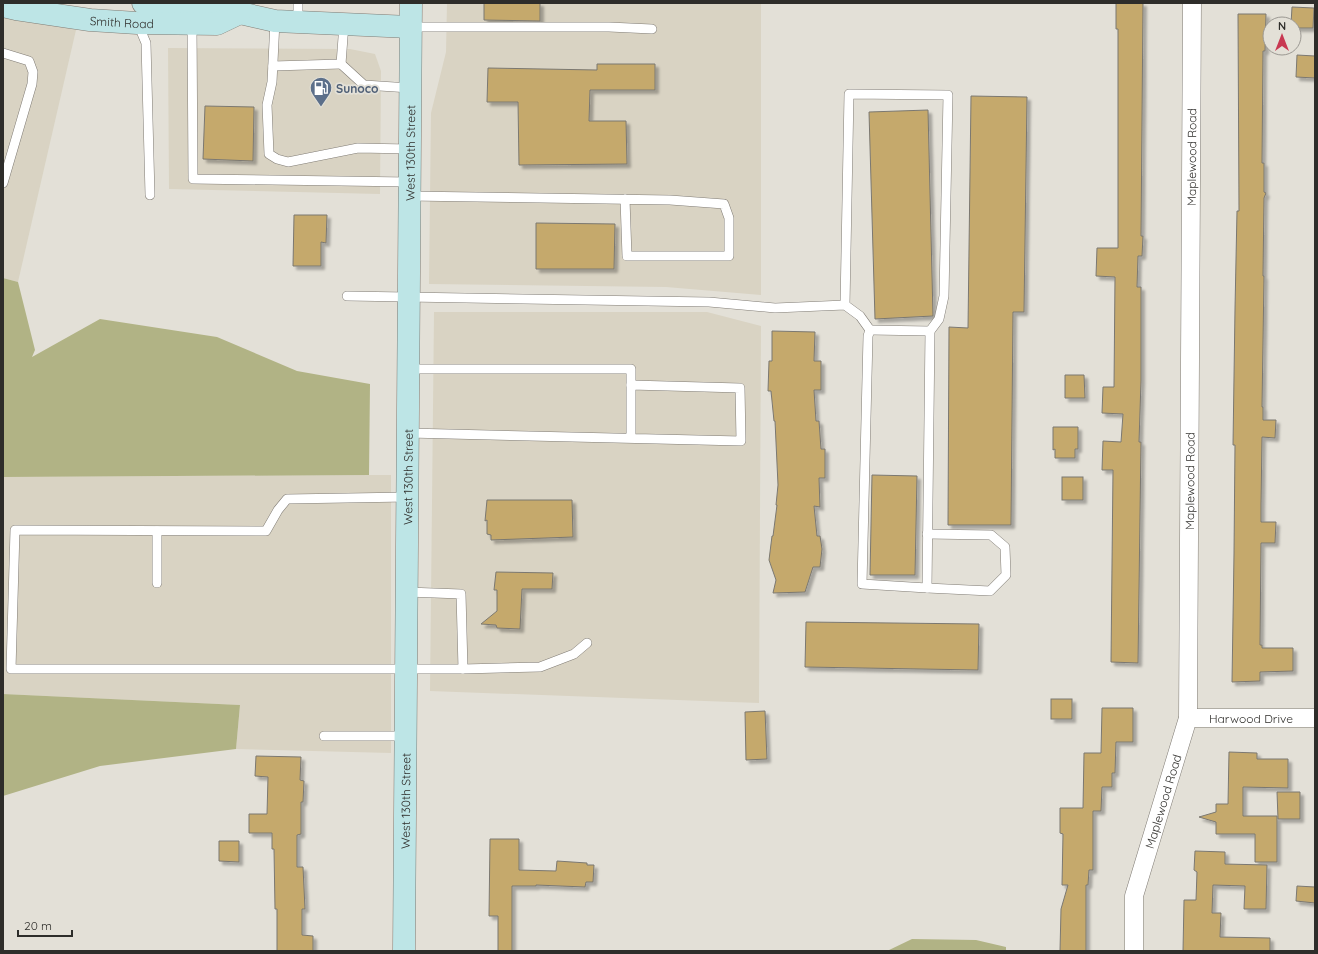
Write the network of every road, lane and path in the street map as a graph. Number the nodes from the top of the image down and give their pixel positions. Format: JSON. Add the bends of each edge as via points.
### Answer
{"nodes":[{"id":1,"x":411,"y":3,"type":"edge"},
{"id":2,"x":1192,"y":3,"type":"edge"},
{"id":3,"x":3,"y":6,"type":"edge"},
{"id":4,"x":140,"y":13,"type":"edge"},
{"id":5,"x":240,"y":13,"type":"junction"},
{"id":6,"x":298,"y":13,"type":"edge"},
{"id":7,"x":276,"y":21,"type":"junction"},
{"id":8,"x":192,"y":23,"type":"junction"},
{"id":9,"x":344,"y":24,"type":"junction"},
{"id":10,"x":410,"y":27,"type":"junction"},
{"id":11,"x":652,"y":29,"type":"dead end"},
{"id":12,"x":3,"y":52,"type":"edge"},
{"id":13,"x":341,"y":64,"type":"junction"},
{"id":14,"x":273,"y":66,"type":"junction"},
{"id":15,"x":410,"y":88,"type":"junction"},
{"id":16,"x":410,"y":149,"type":"junction"},
{"id":17,"x":3,"y":183,"type":"edge"},
{"id":18,"x":409,"y":189,"type":"junction"},
{"id":19,"x":150,"y":195,"type":"dead end"},
{"id":20,"x":625,"y":199,"type":"junction"},
{"id":21,"x":347,"y":296,"type":"dead end"},
{"id":22,"x":409,"y":297,"type":"junction"},
{"id":23,"x":845,"y":305,"type":"junction"},
{"id":24,"x":870,"y":330,"type":"junction"},
{"id":25,"x":930,"y":331,"type":"junction"},
{"id":26,"x":408,"y":368,"type":"junction"},
{"id":27,"x":631,"y":385,"type":"junction"},
{"id":28,"x":408,"y":433,"type":"junction"},
{"id":29,"x":632,"y":438,"type":"junction"},
{"id":30,"x":408,"y":497,"type":"junction"},
{"id":31,"x":157,"y":531,"type":"junction"},
{"id":32,"x":927,"y":534,"type":"junction"},
{"id":33,"x":157,"y":583,"type":"dead end"},
{"id":34,"x":927,"y":588,"type":"junction"},
{"id":35,"x":407,"y":592,"type":"junction"},
{"id":36,"x":587,"y":643,"type":"dead end"},
{"id":37,"x":463,"y":669,"type":"junction"},
{"id":38,"x":406,"y":670,"type":"junction"},
{"id":39,"x":1188,"y":718,"type":"junction"},
{"id":40,"x":1315,"y":718,"type":"edge"},
{"id":41,"x":324,"y":736,"type":"dead end"},
{"id":42,"x":406,"y":736,"type":"junction"},
{"id":43,"x":404,"y":951,"type":"edge"},
{"id":44,"x":1134,"y":951,"type":"edge"}],
"edges":[{"from":1,"to":10,"type":"main road","name":"West 130th Street"},
{"from":2,"to":39,"type":"street","name":"Maplewood Road"},
{"from":3,"to":4,"type":"main road","name":"Smith Road","via":[[90,20]]},
{"from":4,"to":5,"type":"main road","name":"Smith Road","via":[[222,5]]},
{"from":4,"to":8,"type":"main road","name":"Smith Road"},
{"from":4,"to":19,"type":"lane","via":[[146,43]]},
{"from":5,"to":7,"type":"main road","name":"Smith Road"},
{"from":5,"to":8,"type":"main road","name":"Smith Road","via":[[217,24]]},
{"from":6,"to":7,"type":"main road","name":"Smith Road"},
{"from":6,"to":9,"type":"main road","name":"Smith Road"},
{"from":7,"to":14,"type":"lane"},
{"from":8,"to":18,"type":"lane","via":[[193,179]]},
{"from":9,"to":10,"type":"main road","name":"Smith Road"},
{"from":9,"to":13,"type":"lane"},
{"from":10,"to":11,"type":"lane"},
{"from":10,"to":15,"type":"main road","name":"West 130th Street"},
{"from":12,"to":17,"type":"lane","via":[[29,61],[33,72],[32,84]]},
{"from":13,"to":14,"type":"lane"},
{"from":13,"to":15,"type":"lane","via":[[364,85]]},
{"from":14,"to":16,"type":"lane","via":[[267,105],[268,154],[288,162],[358,148]]},
{"from":15,"to":16,"type":"main road","name":"West 130th Street"},
{"from":16,"to":18,"type":"main road","name":"West 130th Street"},
{"from":18,"to":20,"type":"lane"},
{"from":18,"to":22,"type":"main road","name":"West 130th Street"},
{"from":20,"to":20,"type":"lane","via":[[724,204],[729,218],[729,256],[626,256]]},
{"from":21,"to":22,"type":"lane"},
{"from":22,"to":23,"type":"lane","via":[[709,302],[775,308]]},
{"from":22,"to":26,"type":"main road","name":"West 130th Street"},
{"from":23,"to":24,"type":"lane","via":[[860,316]]},
{"from":23,"to":25,"type":"lane","via":[[849,94],[948,95],[944,296],[939,319]]},
{"from":24,"to":25,"type":"lane"},
{"from":24,"to":34,"type":"lane","via":[[862,584]]},
{"from":25,"to":32,"type":"lane"},
{"from":26,"to":27,"type":"lane","via":[[631,369]]},
{"from":26,"to":28,"type":"main road","name":"West 130th Street"},
{"from":27,"to":29,"type":"lane"},
{"from":27,"to":29,"type":"lane","via":[[740,388],[742,441]]},
{"from":28,"to":29,"type":"lane"},
{"from":28,"to":30,"type":"main road","name":"West 130th Street"},
{"from":30,"to":31,"type":"lane","via":[[287,499],[266,531]]},
{"from":30,"to":35,"type":"main road","name":"West 130th Street"},
{"from":31,"to":33,"type":"lane"},
{"from":31,"to":38,"type":"lane","via":[[15,530],[11,669]]},
{"from":32,"to":34,"type":"lane"},
{"from":32,"to":34,"type":"lane","via":[[991,535],[1005,547],[1006,575],[990,591]]},
{"from":35,"to":37,"type":"lane","via":[[461,594]]},
{"from":35,"to":38,"type":"main road","name":"West 130th Street"},
{"from":36,"to":37,"type":"lane","via":[[574,654],[540,667]]},
{"from":37,"to":38,"type":"lane"},
{"from":38,"to":42,"type":"main road","name":"West 130th Street"},
{"from":39,"to":40,"type":"street","name":"Harwood Drive"},
{"from":39,"to":44,"type":"street","name":"Maplewood Road","via":[[1134,896]]},
{"from":41,"to":42,"type":"lane"},
{"from":42,"to":43,"type":"main road","name":"West 130th Street"}]}
